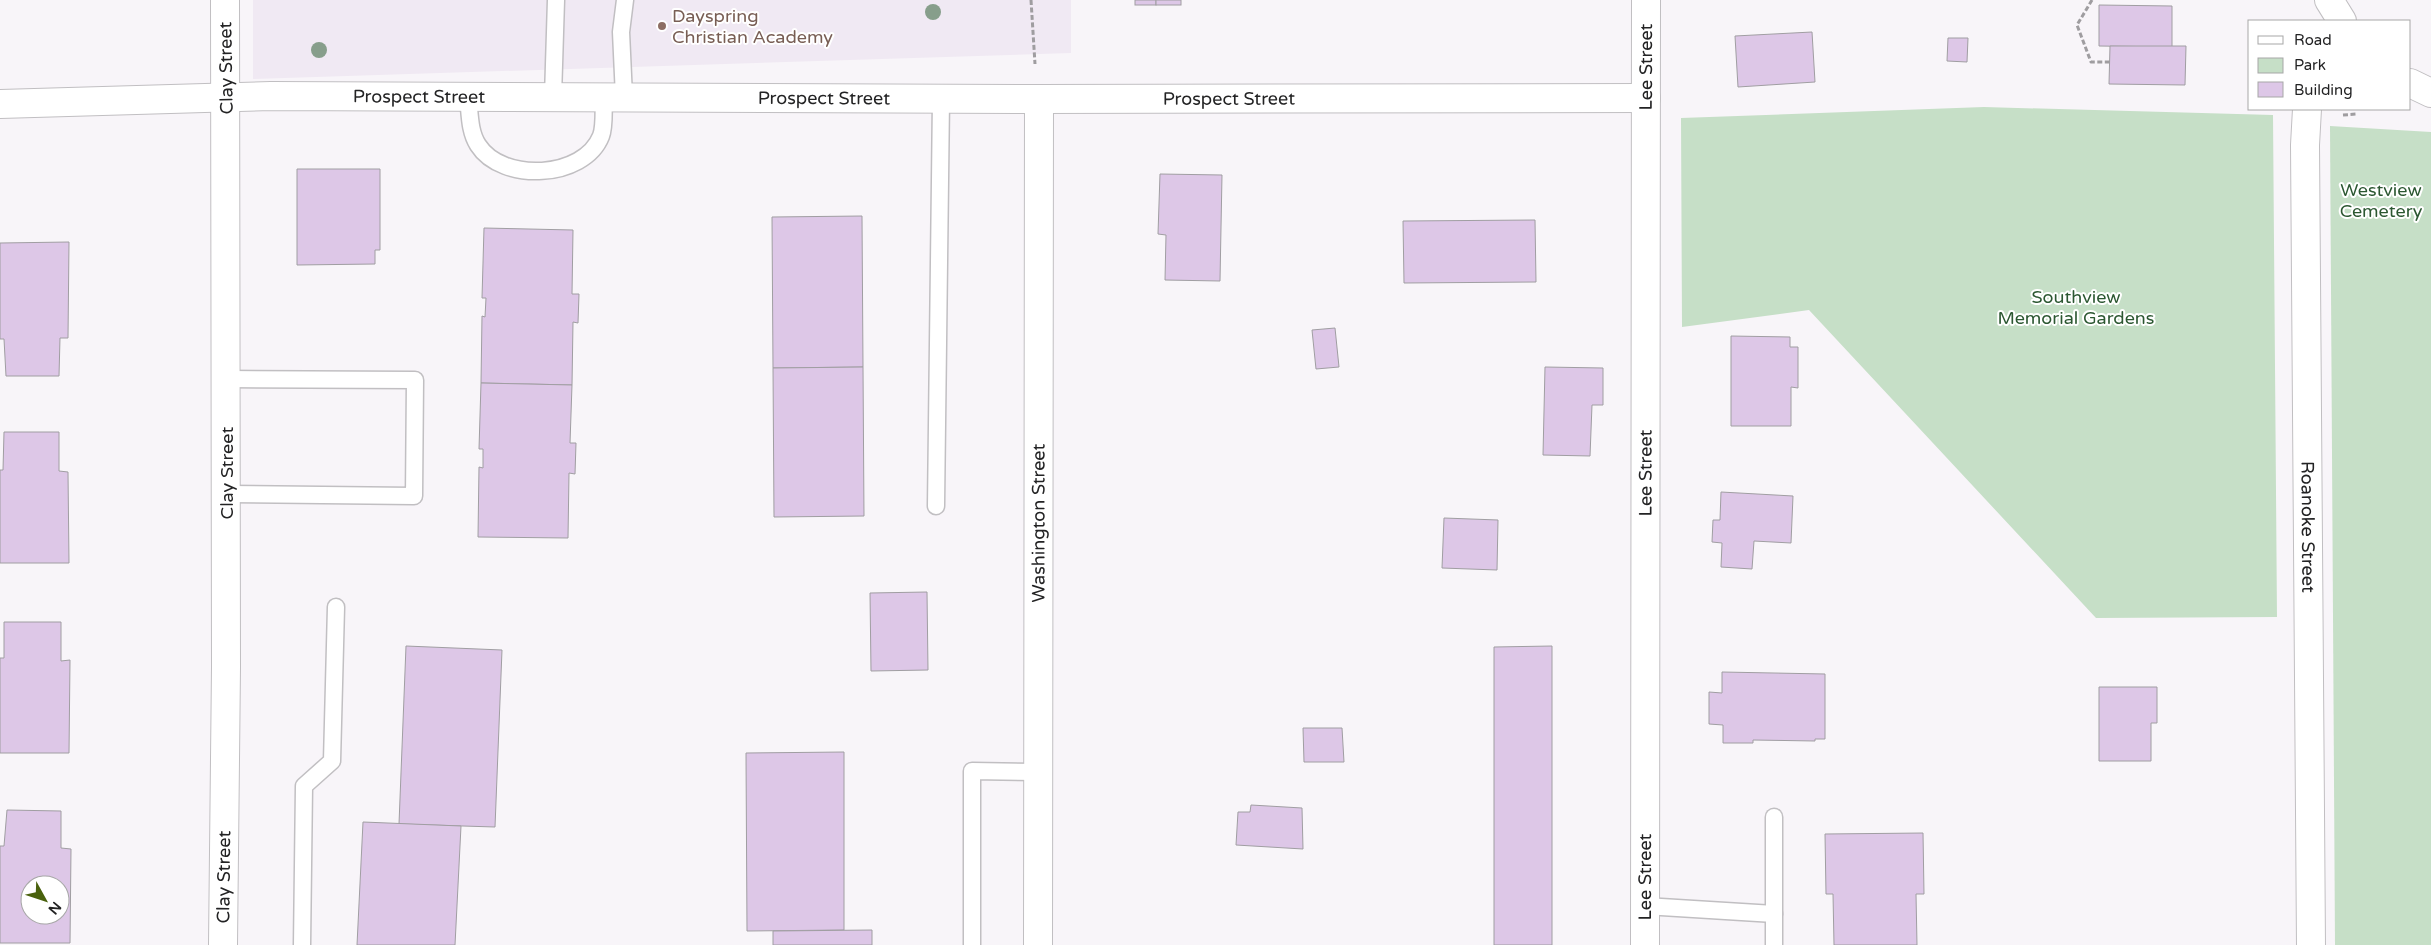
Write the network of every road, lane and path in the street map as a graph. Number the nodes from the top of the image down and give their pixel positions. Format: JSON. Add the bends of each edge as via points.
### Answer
{"nodes":[{"id":1,"x":225,"y":0,"type":"edge"},
{"id":2,"x":556,"y":0,"type":"edge"},
{"id":3,"x":625,"y":0,"type":"edge"},
{"id":4,"x":1031,"y":0,"type":"edge"},
{"id":5,"x":1646,"y":0,"type":"edge"},
{"id":6,"x":2092,"y":0,"type":"edge"},
{"id":7,"x":2329,"y":0,"type":"edge"},
{"id":8,"x":2341,"y":20,"type":"edge"},
{"id":9,"x":2110,"y":62,"type":"dead end"},
{"id":10,"x":1036,"y":70,"type":"dead end"},
{"id":11,"x":2411,"y":84,"type":"edge"},
{"id":12,"x":2431,"y":93,"type":"edge"},
{"id":13,"x":227,"y":96,"type":"junction"},
{"id":14,"x":468,"y":97,"type":"junction"},
{"id":15,"x":552,"y":97,"type":"junction"},
{"id":16,"x":614,"y":98,"type":"junction"},
{"id":17,"x":1646,"y":98,"type":"junction"},
{"id":18,"x":941,"y":99,"type":"junction"},
{"id":19,"x":1039,"y":99,"type":"junction"},
{"id":20,"x":0,"y":104,"type":"edge"},
{"id":21,"x":2307,"y":110,"type":"edge"},
{"id":22,"x":227,"y":379,"type":"junction"},
{"id":23,"x":227,"y":494,"type":"junction"},
{"id":24,"x":936,"y":506,"type":"dead end"},
{"id":25,"x":336,"y":607,"type":"dead end"},
{"id":26,"x":1038,"y":772,"type":"junction"},
{"id":27,"x":1774,"y":817,"type":"dead end"},
{"id":28,"x":1645,"y":906,"type":"junction"},
{"id":29,"x":1774,"y":914,"type":"junction"},
{"id":30,"x":223,"y":945,"type":"edge"},
{"id":31,"x":302,"y":945,"type":"edge"},
{"id":32,"x":972,"y":945,"type":"edge"},
{"id":33,"x":1038,"y":945,"type":"edge"},
{"id":34,"x":1645,"y":945,"type":"edge"},
{"id":35,"x":1774,"y":945,"type":"edge"},
{"id":36,"x":2312,"y":945,"type":"edge"}],
"edges":[{"from":1,"to":13,"type":"street","name":"Clay Street"},
{"from":2,"to":15,"type":"lane"},
{"from":3,"to":16,"type":"lane"},
{"from":4,"to":10,"type":"path"},
{"from":5,"to":17,"type":"street","name":"Lee Street"},
{"from":6,"to":9,"type":"path","via":[[2077,25],[2091,62]]},
{"from":7,"to":8,"type":"street"},
{"from":11,"to":12,"type":"street"},
{"from":13,"to":14,"type":"street","name":"Prospect Street"},
{"from":13,"to":20,"type":"street","name":"Prospect Street"},
{"from":13,"to":22,"type":"street","name":"Clay Street"},
{"from":14,"to":15,"type":"street","name":"Prospect Street"},
{"from":14,"to":16,"type":"lane","via":[[471,130],[478,145],[492,161],[513,169],[559,170],[588,157],[601,135]]},
{"from":15,"to":16,"type":"street","name":"Prospect Street"},
{"from":16,"to":18,"type":"street","name":"Prospect Street"},
{"from":17,"to":19,"type":"street","name":"Prospect Street"},
{"from":17,"to":28,"type":"street","name":"Lee Street"},
{"from":18,"to":19,"type":"street","name":"Prospect Street"},
{"from":18,"to":24,"type":"lane"},
{"from":19,"to":26,"type":"street","name":"Washington Street"},
{"from":21,"to":36,"type":"street","name":"Roanoke Street"},
{"from":22,"to":23,"type":"street","name":"Clay Street"},
{"from":22,"to":23,"type":"lane","via":[[416,380],[414,496]]},
{"from":23,"to":30,"type":"street","name":"Clay Street"},
{"from":25,"to":31,"type":"lane","via":[[332,761],[304,786]]},
{"from":26,"to":32,"type":"lane","via":[[972,771]]},
{"from":26,"to":33,"type":"street","name":"Washington Street"},
{"from":27,"to":29,"type":"lane"},
{"from":28,"to":29,"type":"lane"},
{"from":28,"to":34,"type":"street","name":"Lee Street"},
{"from":29,"to":35,"type":"lane"}]}
